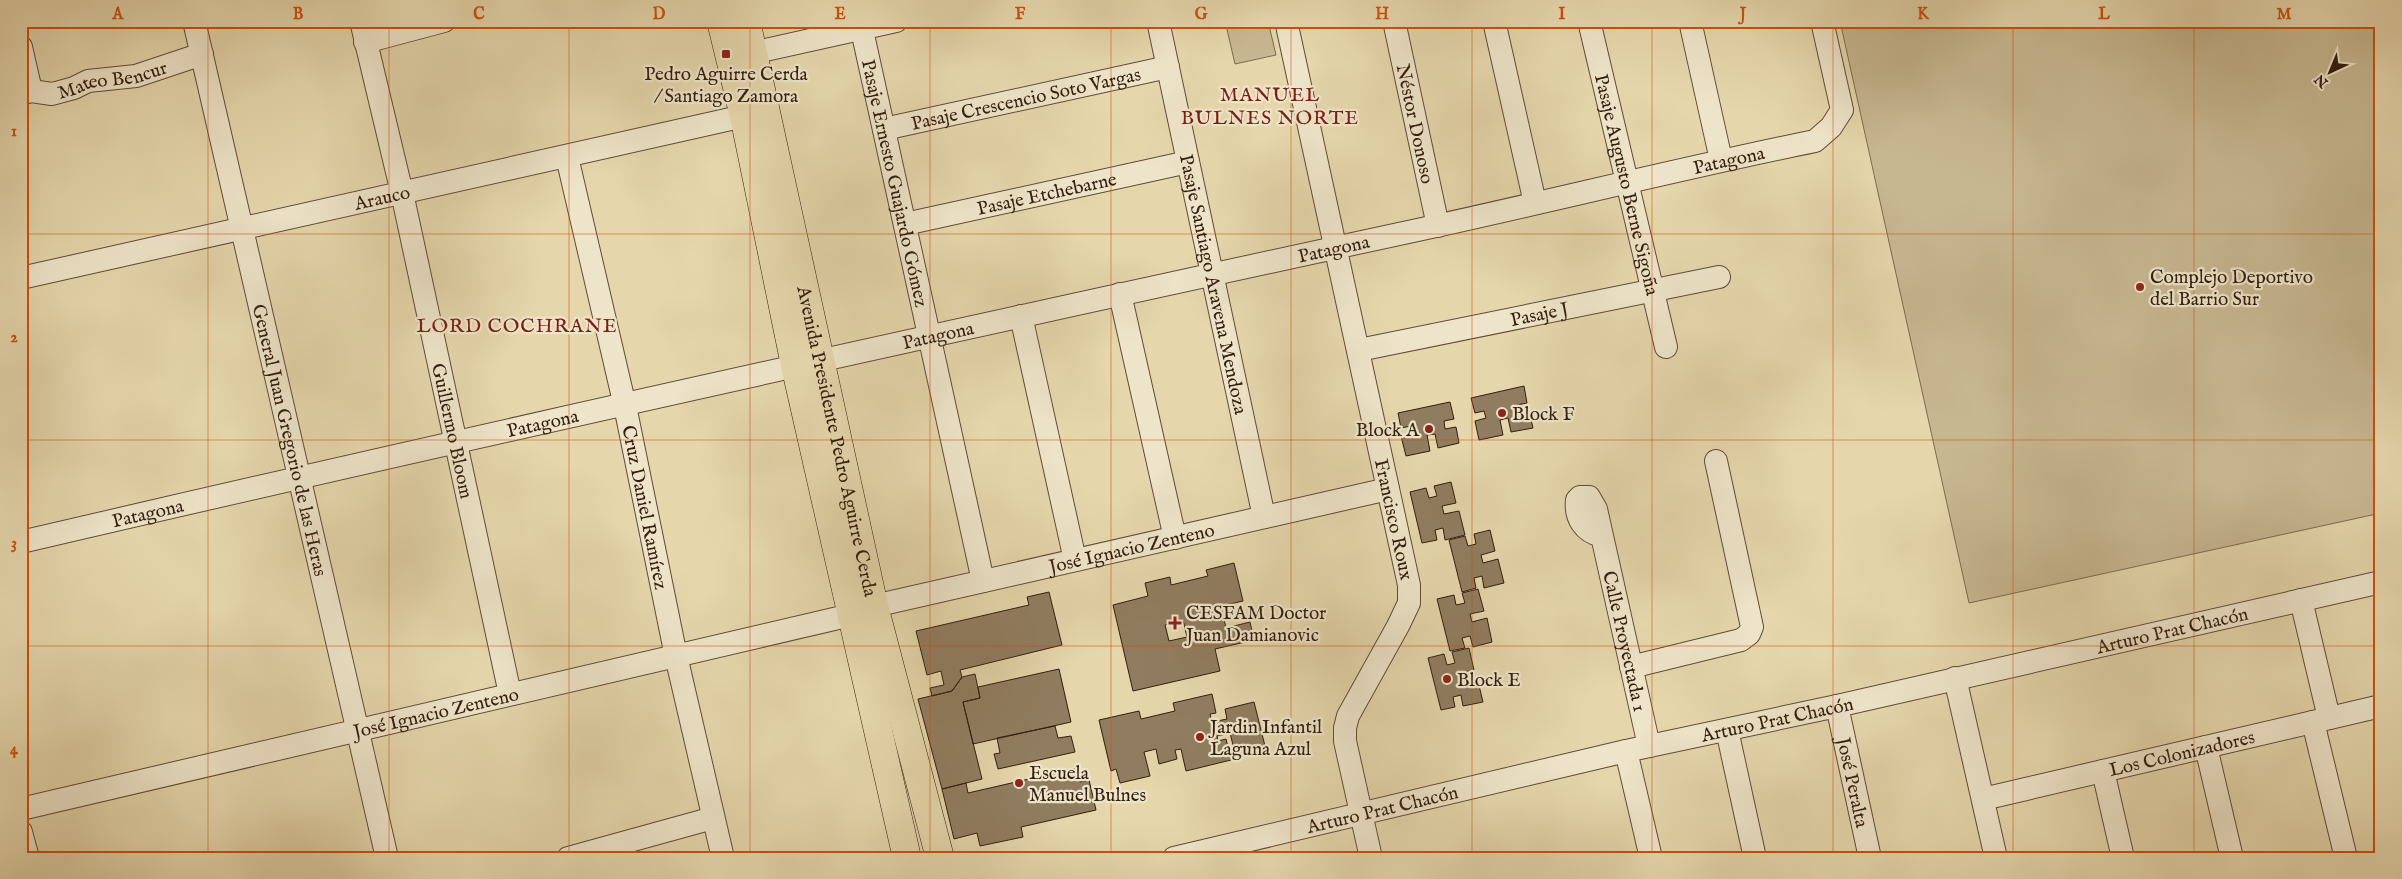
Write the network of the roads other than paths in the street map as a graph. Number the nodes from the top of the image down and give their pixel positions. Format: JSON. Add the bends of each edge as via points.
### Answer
{"nodes":[{"id":1,"x":194,"y":21,"type":"edge"},
{"id":2,"x":444,"y":21,"type":"edge"},
{"id":3,"x":721,"y":21,"type":"edge"},
{"id":4,"x":746,"y":21,"type":"edge"},
{"id":5,"x":896,"y":21,"type":"edge"},
{"id":6,"x":1158,"y":21,"type":"edge"},
{"id":7,"x":1286,"y":21,"type":"edge"},
{"id":8,"x":1394,"y":21,"type":"edge"},
{"id":9,"x":1494,"y":21,"type":"edge"},
{"id":10,"x":1589,"y":21,"type":"edge"},
{"id":11,"x":1690,"y":21,"type":"edge"},
{"id":12,"x":1822,"y":21,"type":"edge"},
{"id":13,"x":861,"y":25,"type":"edge"},
{"id":14,"x":363,"y":32,"type":"edge"},
{"id":15,"x":21,"y":47,"type":"edge"},
{"id":16,"x":752,"y":53,"type":"junction"},
{"id":17,"x":202,"y":54,"type":"junction"},
{"id":18,"x":1168,"y":67,"type":"junction"},
{"id":19,"x":26,"y":93,"type":"edge"},
{"id":20,"x":744,"y":116,"type":"junction"},
{"id":21,"x":884,"y":129,"type":"junction"},
{"id":22,"x":567,"y":157,"type":"junction"},
{"id":23,"x":1721,"y":160,"type":"junction"},
{"id":24,"x":1188,"y":162,"type":"junction"},
{"id":25,"x":1627,"y":181,"type":"junction"},
{"id":26,"x":402,"y":193,"type":"junction"},
{"id":27,"x":1535,"y":203,"type":"junction"},
{"id":28,"x":905,"y":224,"type":"junction"},
{"id":29,"x":1438,"y":226,"type":"junction"},
{"id":30,"x":242,"y":229,"type":"junction"},
{"id":31,"x":1335,"y":247,"type":"junction"},
{"id":32,"x":1212,"y":273,"type":"junction"},
{"id":33,"x":1719,"y":277,"type":"dead end"},
{"id":34,"x":21,"y":278,"type":"edge"},
{"id":35,"x":1652,"y":292,"type":"junction"},
{"id":36,"x":1120,"y":294,"type":"junction"},
{"id":37,"x":1021,"y":316,"type":"junction"},
{"id":38,"x":929,"y":335,"type":"junction"},
{"id":39,"x":1666,"y":347,"type":"dead end"},
{"id":40,"x":1359,"y":350,"type":"junction"},
{"id":41,"x":822,"y":360,"type":"junction"},
{"id":42,"x":794,"y":365,"type":"junction"},
{"id":43,"x":625,"y":406,"type":"junction"},
{"id":44,"x":455,"y":441,"type":"junction"},
{"id":45,"x":1716,"y":461,"type":"dead end"},
{"id":46,"x":300,"y":477,"type":"junction"},
{"id":47,"x":1388,"y":489,"type":"junction"},
{"id":48,"x":1264,"y":517,"type":"junction"},
{"id":49,"x":1602,"y":536,"type":"dead end"},
{"id":50,"x":1175,"y":538,"type":"junction"},
{"id":51,"x":21,"y":542,"type":"edge"},
{"id":52,"x":1075,"y":560,"type":"junction"},
{"id":53,"x":983,"y":581,"type":"junction"},
{"id":54,"x":2381,"y":582,"type":"edge"},
{"id":55,"x":2301,"y":600,"type":"junction"},
{"id":56,"x":862,"y":610,"type":"junction"},
{"id":57,"x":676,"y":656,"type":"junction"},
{"id":58,"x":1631,"y":667,"type":"junction"},
{"id":59,"x":1955,"y":678,"type":"junction"},
{"id":60,"x":510,"y":694,"type":"junction"},
{"id":61,"x":1837,"y":706,"type":"junction"},
{"id":62,"x":2381,"y":706,"type":"edge"},
{"id":63,"x":2321,"y":720,"type":"junction"},
{"id":64,"x":1727,"y":730,"type":"junction"},
{"id":65,"x":358,"y":732,"type":"junction"},
{"id":66,"x":1649,"y":746,"type":"junction"},
{"id":67,"x":2206,"y":747,"type":"junction"},
{"id":68,"x":1626,"y":751,"type":"junction"},
{"id":69,"x":2103,"y":771,"type":"junction"},
{"id":70,"x":1983,"y":799,"type":"junction"},
{"id":71,"x":21,"y":810,"type":"edge"},
{"id":72,"x":1361,"y":813,"type":"junction"},
{"id":73,"x":713,"y":818,"type":"junction"},
{"id":74,"x":21,"y":832,"type":"edge"},
{"id":75,"x":28,"y":858,"type":"edge"},
{"id":76,"x":387,"y":858,"type":"edge"},
{"id":77,"x":568,"y":858,"type":"edge"},
{"id":78,"x":723,"y":858,"type":"edge"},
{"id":79,"x":907,"y":858,"type":"edge"},
{"id":80,"x":940,"y":858,"type":"edge"},
{"id":81,"x":1174,"y":858,"type":"edge"},
{"id":82,"x":1371,"y":858,"type":"edge"},
{"id":83,"x":1651,"y":858,"type":"edge"},
{"id":84,"x":1755,"y":858,"type":"edge"},
{"id":85,"x":1870,"y":858,"type":"edge"},
{"id":86,"x":1996,"y":858,"type":"edge"},
{"id":87,"x":2123,"y":858,"type":"edge"},
{"id":88,"x":2232,"y":858,"type":"edge"},
{"id":89,"x":2346,"y":858,"type":"edge"}],
"edges":[{"from":1,"to":17,"type":"street","name":"General Juan Gregorio de las Heras"},
{"from":2,"to":14,"type":"street"},
{"from":3,"to":20,"type":"main road","name":"Avenida Presidente Pedro Aguirre Cerda"},
{"from":4,"to":16,"type":"main road","name":"Avenida Presidente Pedro Aguirre Cerda"},
{"from":5,"to":13,"type":"street"},
{"from":6,"to":18,"type":"street","name":"Pasaje Santiago Aravena Mendoza"},
{"from":7,"to":31,"type":"street","name":"Francisco Roux"},
{"from":8,"to":29,"type":"street","name":"Néstor Donoso"},
{"from":9,"to":27,"type":"street"},
{"from":10,"to":25,"type":"street","name":"Pasaje Augusto Berne Sigoña"},
{"from":11,"to":23,"type":"street"},
{"from":12,"to":23,"type":"street","name":"Patagona","via":[[1842,110],[1831,127],[1814,140]]},
{"from":13,"to":16,"type":"street"},
{"from":13,"to":21,"type":"street","name":"Pasaje Ernesto Guajardo Gómez"},
{"from":14,"to":26,"type":"street","name":"Guillermo Bloom"},
{"from":15,"to":19,"type":"street"},
{"from":16,"to":41,"type":"main road","name":"Avenida Presidente Pedro Aguirre Cerda"},
{"from":17,"to":19,"type":"street","name":"Mateo Bencur","via":[[136,76],[88,81],[52,94]]},
{"from":17,"to":30,"type":"street","name":"General Juan Gregorio de las Heras"},
{"from":18,"to":21,"type":"street","name":"Pasaje Crescencio Soto Vargas"},
{"from":18,"to":24,"type":"street","name":"Pasaje Santiago Aravena Mendoza"},
{"from":20,"to":22,"type":"street","name":"Arauco"},
{"from":20,"to":42,"type":"main road","name":"Avenida Presidente Pedro Aguirre Cerda"},
{"from":21,"to":28,"type":"street","name":"Pasaje Ernesto Guajardo Gómez"},
{"from":22,"to":26,"type":"street","name":"Arauco"},
{"from":22,"to":43,"type":"street","name":"Cruz Daniel Ramírez"},
{"from":23,"to":25,"type":"street","name":"Patagona"},
{"from":24,"to":28,"type":"street","name":"Pasaje Etchebarne"},
{"from":24,"to":32,"type":"street","name":"Pasaje Santiago Aravena Mendoza"},
{"from":25,"to":27,"type":"street","name":"Patagona"},
{"from":25,"to":35,"type":"street","name":"Pasaje Augusto Berne Sigoña"},
{"from":26,"to":30,"type":"street","name":"Arauco"},
{"from":26,"to":44,"type":"street","name":"Guillermo Bloom"},
{"from":27,"to":29,"type":"street","name":"Patagona"},
{"from":28,"to":38,"type":"street","name":"Pasaje Ernesto Guajardo Gómez"},
{"from":29,"to":31,"type":"street","name":"Patagona"},
{"from":30,"to":34,"type":"street","name":"Arauco"},
{"from":30,"to":46,"type":"street","name":"General Juan Gregorio de las Heras"},
{"from":31,"to":32,"type":"street","name":"Patagona"},
{"from":31,"to":40,"type":"street","name":"Francisco Roux"},
{"from":32,"to":36,"type":"street","name":"Patagona"},
{"from":32,"to":48,"type":"street","name":"Pasaje Santiago Aravena Mendoza"},
{"from":33,"to":35,"type":"street","name":"Pasaje J"},
{"from":35,"to":39,"type":"street","name":"Pasaje Augusto Berne Sigoña"},
{"from":35,"to":40,"type":"street","name":"Pasaje J"},
{"from":36,"to":37,"type":"street","name":"Patagona"},
{"from":36,"to":50,"type":"street"},
{"from":37,"to":38,"type":"street","name":"Patagona"},
{"from":37,"to":52,"type":"street"},
{"from":38,"to":41,"type":"street","name":"Patagona"},
{"from":38,"to":53,"type":"street","name":"Pasaje Ernesto Guajardo Gómez"},
{"from":40,"to":47,"type":"street","name":"Francisco Roux"},
{"from":41,"to":42,"type":"street","name":"Patagona"},
{"from":41,"to":56,"type":"main road","name":"Avenida Presidente Pedro Aguirre Cerda"},
{"from":42,"to":43,"type":"street","name":"Patagona"},
{"from":42,"to":56,"type":"main road","name":"Avenida Presidente Pedro Aguirre Cerda"},
{"from":43,"to":44,"type":"street","name":"Patagona"},
{"from":43,"to":57,"type":"street","name":"Cruz Daniel Ramírez"},
{"from":44,"to":46,"type":"street","name":"Patagona"},
{"from":44,"to":60,"type":"street","name":"Guillermo Bloom"},
{"from":45,"to":58,"type":"street","via":[[1752,627],[1741,640]]},
{"from":46,"to":51,"type":"street","name":"Patagona"},
{"from":46,"to":65,"type":"street","name":"General Juan Gregorio de las Heras"},
{"from":47,"to":48,"type":"street","name":"José Ignacio Zenteno"},
{"from":47,"to":72,"type":"street","name":"Francisco Roux","via":[[1409,585],[1409,603],[1348,716],[1345,728]]},
{"from":48,"to":50,"type":"street","name":"José Ignacio Zenteno"},
{"from":49,"to":58,"type":"street","name":"Calle Proyectada 1"},
{"from":50,"to":52,"type":"street","name":"José Ignacio Zenteno"},
{"from":52,"to":53,"type":"street","name":"José Ignacio Zenteno"},
{"from":53,"to":56,"type":"street","name":"José Ignacio Zenteno"},
{"from":54,"to":55,"type":"street","name":"Arturo Prat Chacón"},
{"from":55,"to":59,"type":"street","name":"Arturo Prat Chacón"},
{"from":55,"to":63,"type":"street"},
{"from":56,"to":57,"type":"street","name":"José Ignacio Zenteno"},
{"from":56,"to":79,"type":"main road","name":"Avenida Presidente Pedro Aguirre Cerda"},
{"from":56,"to":80,"type":"main road","name":"Avenida Presidente Pedro Aguirre Cerda"},
{"from":57,"to":60,"type":"street","name":"José Ignacio Zenteno"},
{"from":57,"to":73,"type":"street","name":"Cruz Daniel Ramírez"},
{"from":58,"to":66,"type":"street","name":"Calle Proyectada 1"},
{"from":59,"to":61,"type":"street","name":"Arturo Prat Chacón"},
{"from":59,"to":70,"type":"street"},
{"from":60,"to":65,"type":"street","name":"José Ignacio Zenteno"},
{"from":61,"to":64,"type":"street","name":"Arturo Prat Chacón"},
{"from":61,"to":85,"type":"street","name":"José Peralta"},
{"from":62,"to":63,"type":"street","name":"Los Colonizadores"},
{"from":63,"to":67,"type":"street","name":"Los Colonizadores"},
{"from":63,"to":89,"type":"street"},
{"from":64,"to":66,"type":"street","name":"Arturo Prat Chacón"},
{"from":64,"to":84,"type":"street"},
{"from":65,"to":71,"type":"street","name":"José Ignacio Zenteno"},
{"from":65,"to":76,"type":"street","name":"General Juan Gregorio de las Heras"},
{"from":66,"to":68,"type":"street","name":"Arturo Prat Chacón"},
{"from":67,"to":69,"type":"street","name":"Los Colonizadores"},
{"from":67,"to":88,"type":"street"},
{"from":68,"to":72,"type":"street","name":"Arturo Prat Chacón"},
{"from":68,"to":83,"type":"street"},
{"from":69,"to":70,"type":"street","name":"Los Colonizadores"},
{"from":69,"to":87,"type":"street"},
{"from":70,"to":86,"type":"street"},
{"from":72,"to":81,"type":"street","name":"Arturo Prat Chacón"},
{"from":72,"to":82,"type":"street","name":"Francisco Roux"},
{"from":73,"to":77,"type":"street"},
{"from":73,"to":78,"type":"street","name":"Cruz Daniel Ramírez"},
{"from":74,"to":75,"type":"street"}]}
